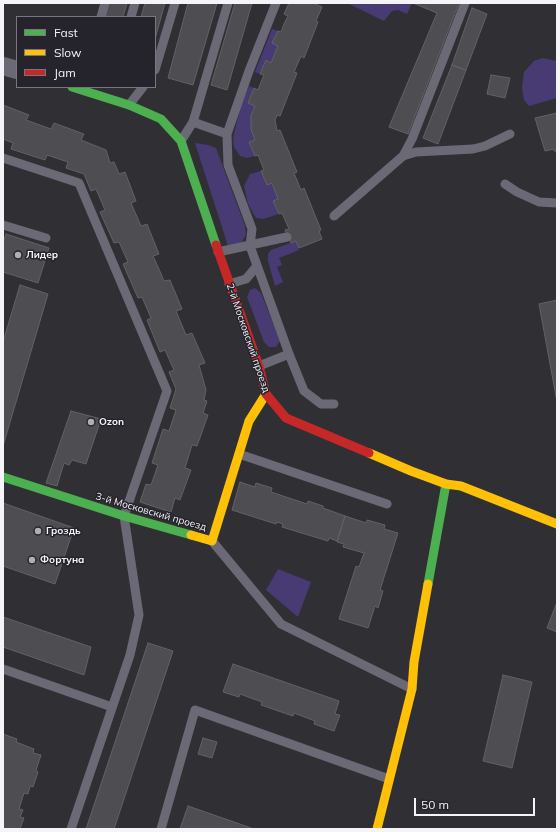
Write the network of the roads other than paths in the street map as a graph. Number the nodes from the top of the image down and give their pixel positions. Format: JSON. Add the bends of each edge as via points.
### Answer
{"nodes":[{"id":1,"x":105,"y":3,"type":"edge"},
{"id":2,"x":135,"y":3,"type":"edge"},
{"id":3,"x":175,"y":3,"type":"edge"},
{"id":4,"x":228,"y":3,"type":"edge"},
{"id":5,"x":276,"y":3,"type":"edge"},
{"id":6,"x":465,"y":3,"type":"edge"},
{"id":7,"x":101,"y":16,"type":"edge"},
{"id":8,"x":131,"y":16,"type":"edge"},
{"id":9,"x":3,"y":66,"type":"edge"},
{"id":10,"x":156,"y":67,"type":"edge"},
{"id":11,"x":16,"y":70,"type":"edge"},
{"id":12,"x":78,"y":88,"type":"edge"},
{"id":13,"x":112,"y":88,"type":"edge"},
{"id":14,"x":142,"y":88,"type":"edge"},
{"id":15,"x":109,"y":98,"type":"junction"},
{"id":16,"x":129,"y":105,"type":"junction"},
{"id":17,"x":193,"y":122,"type":"junction"},
{"id":18,"x":227,"y":134,"type":"junction"},
{"id":19,"x":510,"y":134,"type":"dead end"},
{"id":20,"x":181,"y":141,"type":"junction"},
{"id":21,"x":403,"y":156,"type":"junction"},
{"id":22,"x":3,"y":158,"type":"edge"},
{"id":23,"x":505,"y":184,"type":"dead end"},
{"id":24,"x":557,"y":203,"type":"edge"},
{"id":25,"x":334,"y":216,"type":"dead end"},
{"id":26,"x":3,"y":225,"type":"edge"},
{"id":27,"x":287,"y":237,"type":"dead end"},
{"id":28,"x":46,"y":238,"type":"dead end"},
{"id":29,"x":250,"y":246,"type":"junction"},
{"id":30,"x":218,"y":252,"type":"junction"},
{"id":31,"x":257,"y":266,"type":"junction"},
{"id":32,"x":229,"y":284,"type":"junction"},
{"id":33,"x":290,"y":354,"type":"junction"},
{"id":34,"x":259,"y":366,"type":"junction"},
{"id":35,"x":266,"y":394,"type":"junction"},
{"id":36,"x":334,"y":404,"type":"dead end"},
{"id":37,"x":238,"y":454,"type":"junction"},
{"id":38,"x":3,"y":477,"type":"edge"},
{"id":39,"x":446,"y":484,"type":"junction"},
{"id":40,"x":387,"y":504,"type":"dead end"},
{"id":41,"x":124,"y":516,"type":"junction"},
{"id":42,"x":557,"y":524,"type":"edge"},
{"id":43,"x":212,"y":541,"type":"junction"},
{"id":44,"x":3,"y":669,"type":"edge"},
{"id":45,"x":412,"y":689,"type":"junction"},
{"id":46,"x":112,"y":707,"type":"junction"},
{"id":47,"x":389,"y":779,"type":"junction"},
{"id":48,"x":71,"y":829,"type":"edge"},
{"id":49,"x":161,"y":829,"type":"edge"},
{"id":50,"x":377,"y":829,"type":"edge"}],
"edges":[{"from":1,"to":7,"type":"lane"},
{"from":2,"to":8,"type":"lane"},
{"from":3,"to":10,"type":"lane"},
{"from":4,"to":17,"type":"lane"},
{"from":5,"to":18,"type":"lane"},
{"from":6,"to":21,"type":"lane"},
{"from":9,"to":11,"type":"street"},
{"from":12,"to":15,"type":"street","name":"2-й Московский проезд"},
{"from":13,"to":15,"type":"lane"},
{"from":14,"to":16,"type":"lane"},
{"from":15,"to":16,"type":"street","name":"2-й Московский проезд"},
{"from":16,"to":20,"type":"street","name":"2-й Московский проезд","via":[[160,119]]},
{"from":17,"to":18,"type":"lane"},
{"from":17,"to":20,"type":"lane"},
{"from":18,"to":29,"type":"lane","via":[[228,165],[252,228]]},
{"from":19,"to":21,"type":"lane","via":[[473,149],[416,152]]},
{"from":20,"to":30,"type":"street","name":"2-й Московский проезд"},
{"from":21,"to":25,"type":"lane"},
{"from":22,"to":41,"type":"lane","via":[[79,183],[168,391]]},
{"from":23,"to":24,"type":"lane","via":[[539,202]]},
{"from":26,"to":28,"type":"lane"},
{"from":27,"to":29,"type":"lane"},
{"from":29,"to":30,"type":"lane"},
{"from":29,"to":31,"type":"lane"},
{"from":30,"to":32,"type":"street","name":"2-й Московский проезд"},
{"from":31,"to":32,"type":"lane","via":[[246,279]]},
{"from":31,"to":33,"type":"lane"},
{"from":32,"to":34,"type":"street","name":"2-й Московский проезд"},
{"from":33,"to":34,"type":"lane"},
{"from":33,"to":36,"type":"lane","via":[[304,391],[321,404]]},
{"from":34,"to":35,"type":"street","name":"2-й Московский проезд"},
{"from":35,"to":37,"type":"street","name":"3-й Московский проезд","via":[[249,421]]},
{"from":35,"to":39,"type":"street","name":"2-й Московский проезд","via":[[286,418]]},
{"from":37,"to":40,"type":"lane"},
{"from":37,"to":43,"type":"street","name":"3-й Московский проезд"},
{"from":38,"to":41,"type":"street","name":"3-й Московский проезд"},
{"from":39,"to":42,"type":"street","name":"2-й Московский проезд","via":[[461,486]]},
{"from":39,"to":45,"type":"street","via":[[414,662]]},
{"from":41,"to":43,"type":"street","name":"3-й Московский проезд"},
{"from":41,"to":46,"type":"lane","via":[[139,615],[130,655]]},
{"from":43,"to":45,"type":"lane","via":[[281,624]]},
{"from":44,"to":46,"type":"lane"},
{"from":45,"to":47,"type":"street"},
{"from":46,"to":48,"type":"lane"},
{"from":47,"to":49,"type":"lane","via":[[195,710]]},
{"from":47,"to":50,"type":"street"}]}
